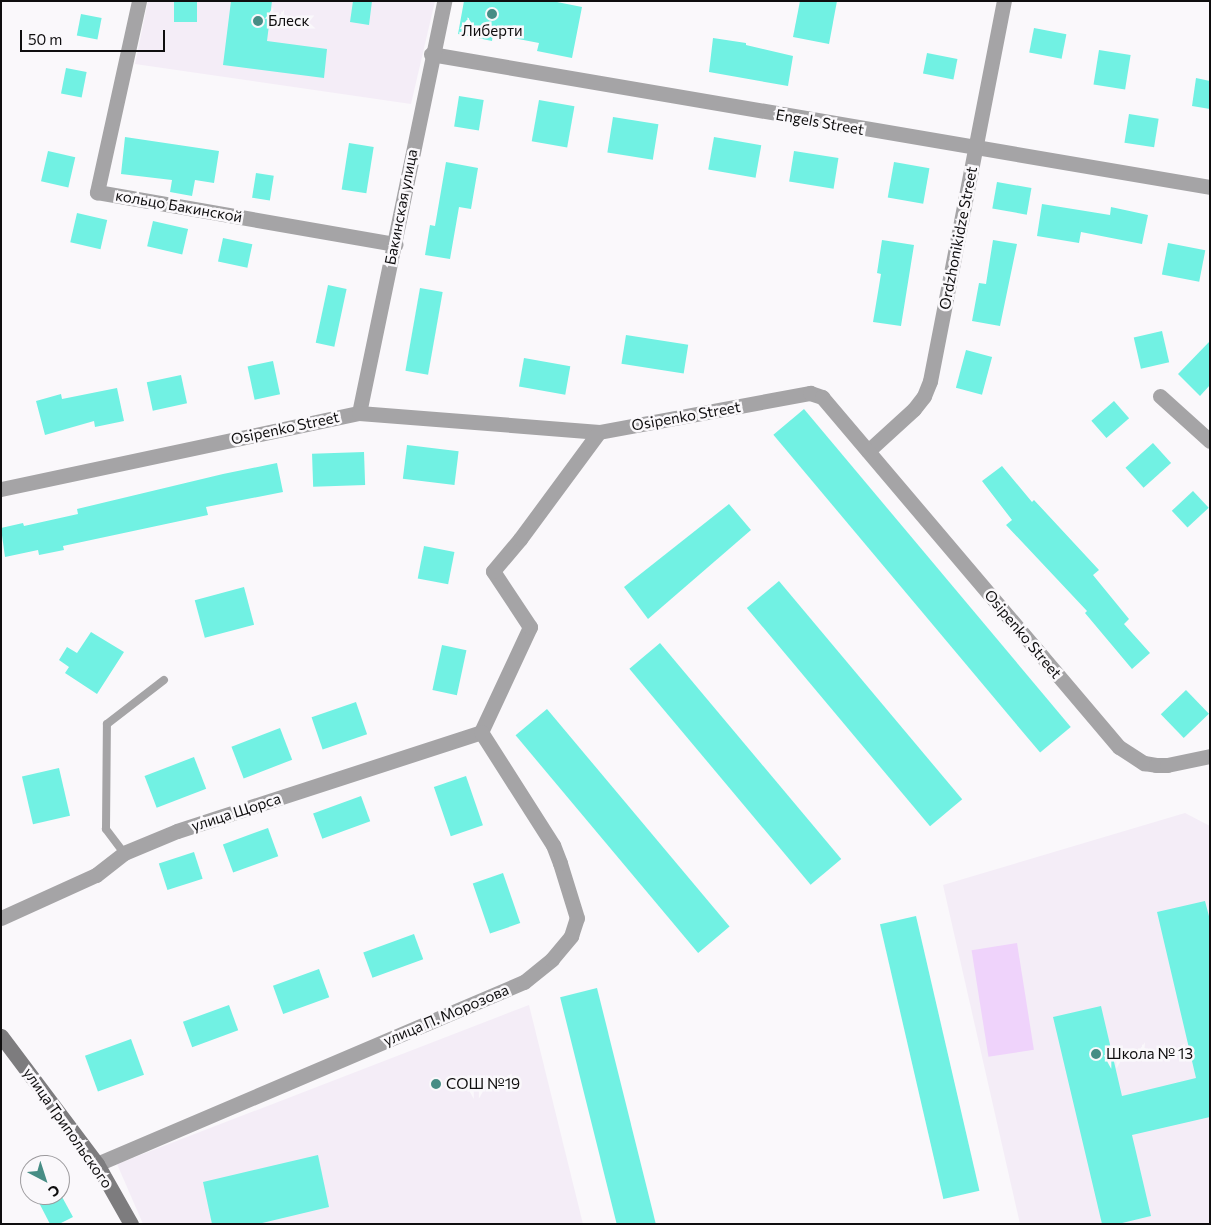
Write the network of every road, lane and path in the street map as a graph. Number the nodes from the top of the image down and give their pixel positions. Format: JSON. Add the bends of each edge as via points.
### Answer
{"nodes":[{"id":1,"x":139,"y":1,"type":"edge"},
{"id":2,"x":444,"y":1,"type":"edge"},
{"id":3,"x":1004,"y":1,"type":"edge"},
{"id":4,"x":431,"y":54,"type":"junction"},
{"id":5,"x":976,"y":149,"type":"junction"},
{"id":6,"x":1210,"y":187,"type":"edge"},
{"id":7,"x":395,"y":244,"type":"junction"},
{"id":8,"x":1160,"y":396,"type":"dead end"},
{"id":9,"x":359,"y":413,"type":"junction"},
{"id":10,"x":599,"y":432,"type":"junction"},
{"id":11,"x":1210,"y":441,"type":"edge"},
{"id":12,"x":868,"y":451,"type":"junction"},
{"id":13,"x":1,"y":489,"type":"edge"},
{"id":14,"x":164,"y":680,"type":"dead end"},
{"id":15,"x":482,"y":732,"type":"junction"},
{"id":16,"x":1210,"y":756,"type":"edge"},
{"id":17,"x":124,"y":853,"type":"junction"},
{"id":18,"x":1,"y":918,"type":"edge"},
{"id":19,"x":1,"y":1036,"type":"edge"},
{"id":20,"x":97,"y":1164,"type":"junction"},
{"id":21,"x":131,"y":1224,"type":"edge"}],
"edges":[{"from":1,"to":7,"type":"street","name":"кольцо Бакинской","via":[[97,192]]},
{"from":2,"to":4,"type":"street","name":"Бакинская улица"},
{"from":3,"to":5,"type":"street","name":"Ordzhonikidze Street"},
{"from":4,"to":5,"type":"street","name":"Engels Street"},
{"from":4,"to":7,"type":"street","name":"Бакинская улица"},
{"from":5,"to":6,"type":"street","name":"Engels Street"},
{"from":5,"to":12,"type":"street","name":"Ordzhonikidze Street","via":[[930,381],[914,409]]},
{"from":7,"to":9,"type":"street","name":"Бакинская улица"},
{"from":8,"to":11,"type":"street"},
{"from":9,"to":10,"type":"street","name":"Osipenko Street"},
{"from":9,"to":13,"type":"street","name":"Osipenko Street"},
{"from":10,"to":12,"type":"street","name":"Osipenko Street","via":[[810,393],[822,397]]},
{"from":10,"to":15,"type":"street","via":[[493,571],[530,627]]},
{"from":12,"to":16,"type":"street","name":"Osipenko Street","via":[[1119,747],[1144,763],[1156,765]]},
{"from":14,"to":17,"type":"lane","via":[[107,724],[106,829]]},
{"from":15,"to":17,"type":"street","name":"улица Щорса","via":[[177,831]]},
{"from":15,"to":20,"type":"street","name":"улица П. Морозова","via":[[553,845],[577,918],[571,936],[552,959],[524,982]]},
{"from":17,"to":18,"type":"street","name":"улица Щорса","via":[[96,875]]},
{"from":19,"to":20,"type":"street","name":"улица Трипольского"},
{"from":20,"to":21,"type":"street","name":"улица Трипольского"}]}
